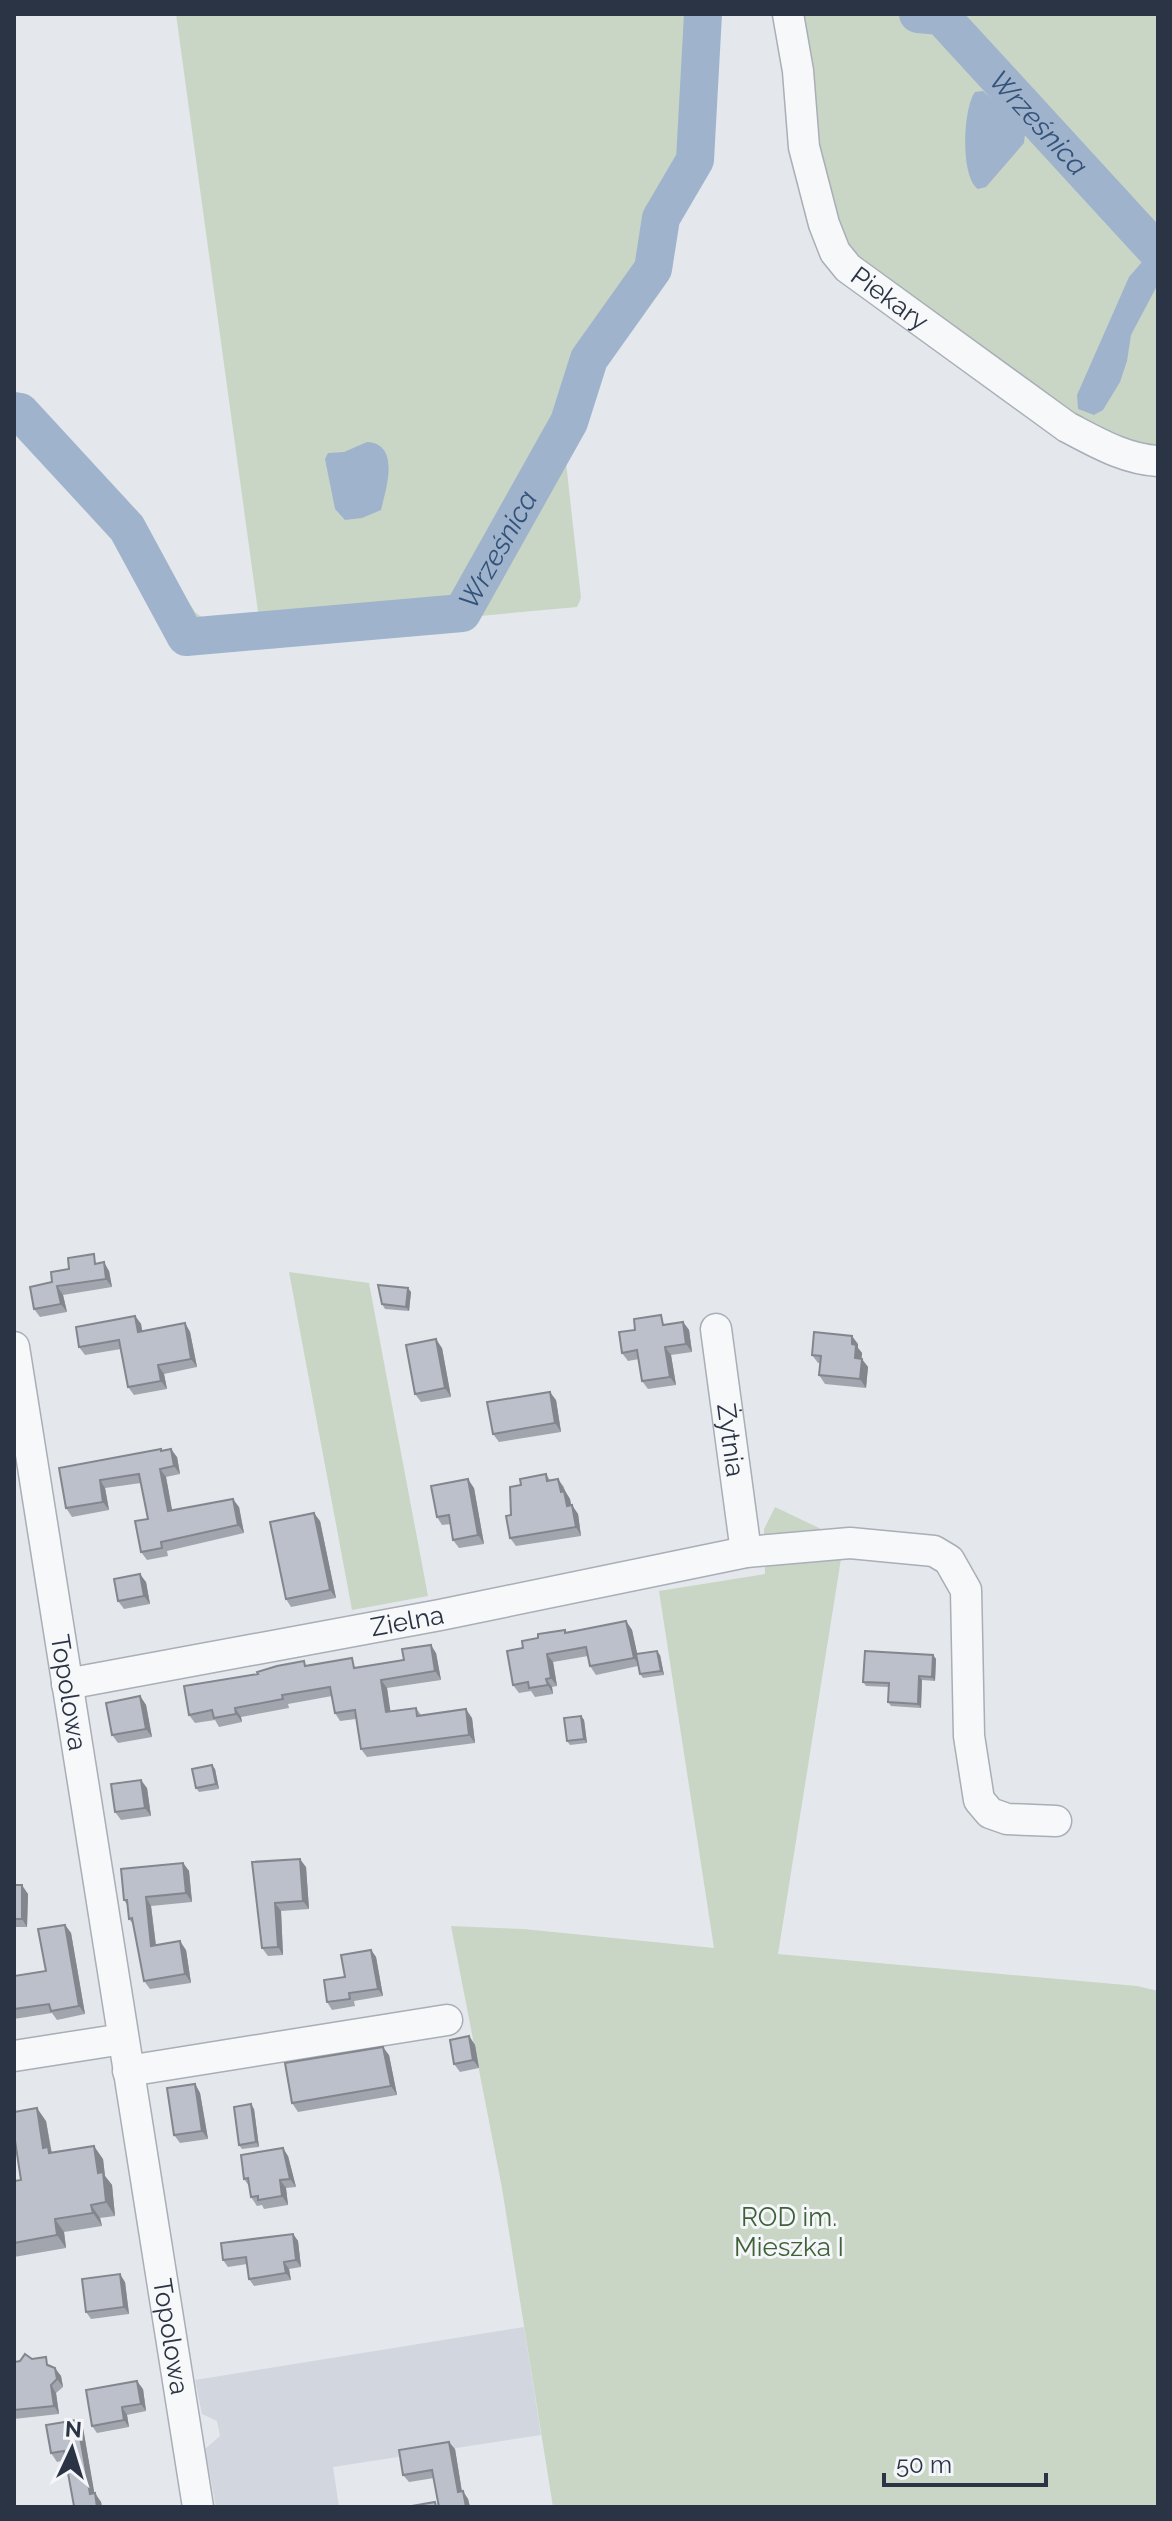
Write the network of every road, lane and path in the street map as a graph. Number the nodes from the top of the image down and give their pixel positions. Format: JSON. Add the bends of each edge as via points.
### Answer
{"nodes":[{"id":1,"x":788,"y":14,"type":"edge"},
{"id":2,"x":1158,"y":461,"type":"edge"},
{"id":3,"x":716,"y":1329,"type":"dead end"},
{"id":4,"x":14,"y":1347,"type":"edge"},
{"id":5,"x":746,"y":1552,"type":"junction"},
{"id":6,"x":67,"y":1684,"type":"junction"},
{"id":7,"x":1056,"y":1821,"type":"dead end"},
{"id":8,"x":447,"y":2020,"type":"dead end"},
{"id":9,"x":123,"y":2039,"type":"junction"},
{"id":10,"x":14,"y":2056,"type":"edge"},
{"id":11,"x":128,"y":2071,"type":"junction"},
{"id":12,"x":198,"y":2507,"type":"edge"}],
"edges":[{"from":1,"to":2,"type":"street","name":"Piekary","via":[[804,147],[824,224],[848,268],[1067,427],[1105,448]]},
{"from":3,"to":5,"type":"street","name":"Żytnia"},
{"from":4,"to":6,"type":"street","name":"Topolowa"},
{"from":5,"to":6,"type":"street","name":"Zielna"},
{"from":5,"to":7,"type":"street","name":"Zielna","via":[[850,1543],[942,1553],[966,1590],[969,1736],[979,1800],[990,1813],[1007,1819]]},
{"from":6,"to":9,"type":"street","name":"Topolowa"},
{"from":8,"to":11,"type":"street"},
{"from":9,"to":10,"type":"street"},
{"from":9,"to":11,"type":"street","name":"Topolowa"},
{"from":11,"to":12,"type":"street","name":"Topolowa"}]}
